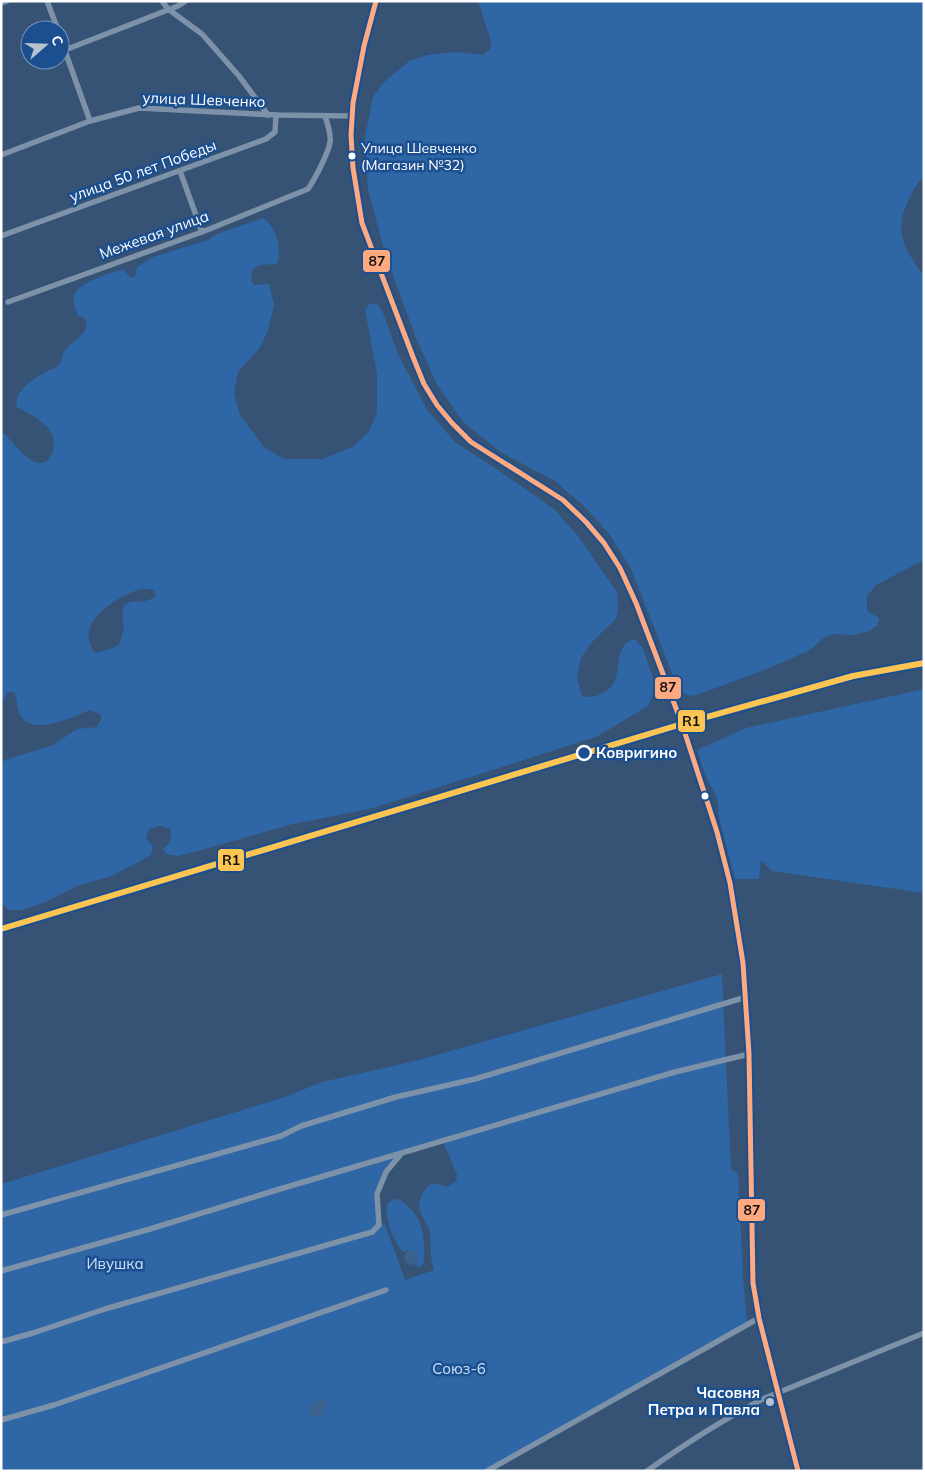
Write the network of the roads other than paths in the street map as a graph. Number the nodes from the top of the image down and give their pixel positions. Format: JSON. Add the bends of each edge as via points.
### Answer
{"nodes":[{"id":1,"x":7,"y":1,"type":"edge"},
{"id":2,"x":47,"y":1,"type":"edge"},
{"id":3,"x":162,"y":1,"type":"edge"},
{"id":4,"x":186,"y":1,"type":"edge"},
{"id":5,"x":376,"y":1,"type":"edge"},
{"id":6,"x":1,"y":4,"type":"edge"},
{"id":7,"x":168,"y":9,"type":"junction"},
{"id":8,"x":54,"y":20,"type":"edge"},
{"id":9,"x":70,"y":48,"type":"edge"},
{"id":10,"x":70,"y":64,"type":"edge"},
{"id":11,"x":268,"y":115,"type":"junction"},
{"id":12,"x":276,"y":115,"type":"junction"},
{"id":13,"x":325,"y":116,"type":"junction"},
{"id":14,"x":352,"y":116,"type":"junction"},
{"id":15,"x":90,"y":121,"type":"junction"},
{"id":16,"x":1,"y":154,"type":"edge"},
{"id":17,"x":180,"y":171,"type":"junction"},
{"id":18,"x":202,"y":232,"type":"junction"},
{"id":19,"x":1,"y":236,"type":"edge"},
{"id":20,"x":8,"y":302,"type":"dead end"},
{"id":21,"x":746,"y":997,"type":"junction"},
{"id":22,"x":749,"y":1054,"type":"junction"},
{"id":23,"x":402,"y":1153,"type":"junction"},
{"id":24,"x":1,"y":1215,"type":"edge"},
{"id":25,"x":1,"y":1271,"type":"edge"},
{"id":26,"x":386,"y":1290,"type":"dead end"},
{"id":27,"x":760,"y":1318,"type":"junction"},
{"id":28,"x":924,"y":1334,"type":"edge"},
{"id":29,"x":1,"y":1342,"type":"edge"},
{"id":30,"x":778,"y":1392,"type":"junction"},
{"id":31,"x":1,"y":1420,"type":"edge"},
{"id":32,"x":487,"y":1471,"type":"edge"},
{"id":33,"x":647,"y":1471,"type":"edge"},
{"id":34,"x":798,"y":1471,"type":"edge"}],
"edges":[{"from":1,"to":6,"type":"street"},
{"from":2,"to":8,"type":"street"},
{"from":3,"to":7,"type":"street"},
{"from":4,"to":7,"type":"street"},
{"from":5,"to":14,"type":"street","via":[[364,46]]},
{"from":7,"to":9,"type":"street"},
{"from":7,"to":11,"type":"street","via":[[202,34]]},
{"from":10,"to":15,"type":"street"},
{"from":11,"to":12,"type":"street","name":"улица Шевченко"},
{"from":11,"to":15,"type":"street","name":"улица Шевченко","via":[[139,108]]},
{"from":12,"to":13,"type":"street","name":"улица Шевченко"},
{"from":12,"to":17,"type":"street","name":"улица 50 лет Победы","via":[[275,132],[266,139]]},
{"from":13,"to":14,"type":"street","name":"улица Шевченко"},
{"from":13,"to":18,"type":"street","name":"Межевая улица","via":[[331,141],[308,189]]},
{"from":14,"to":21,"type":"street","via":[[353,168],[362,223],[424,384],[437,405],[471,442],[563,500],[604,543],[620,568],[682,724],[717,832],[730,883]]},
{"from":15,"to":16,"type":"street","name":"улица Шевченко"},
{"from":17,"to":18,"type":"street"},
{"from":17,"to":19,"type":"street","name":"улица 50 лет Победы"},
{"from":18,"to":20,"type":"street","name":"Межевая улица"},
{"from":21,"to":22,"type":"street"},
{"from":21,"to":24,"type":"street","via":[[475,1079],[386,1100],[301,1126],[281,1136]]},
{"from":22,"to":23,"type":"street","via":[[666,1075]]},
{"from":22,"to":27,"type":"street","via":[[752,1274]]},
{"from":23,"to":25,"type":"street"},
{"from":23,"to":29,"type":"street","via":[[386,1172],[377,1194],[379,1225],[372,1232]]},
{"from":26,"to":31,"type":"street","via":[[54,1405]]},
{"from":27,"to":30,"type":"street"},
{"from":27,"to":32,"type":"street"},
{"from":28,"to":30,"type":"street"},
{"from":30,"to":33,"type":"street","via":[[685,1443]]},
{"from":30,"to":34,"type":"street"}]}
